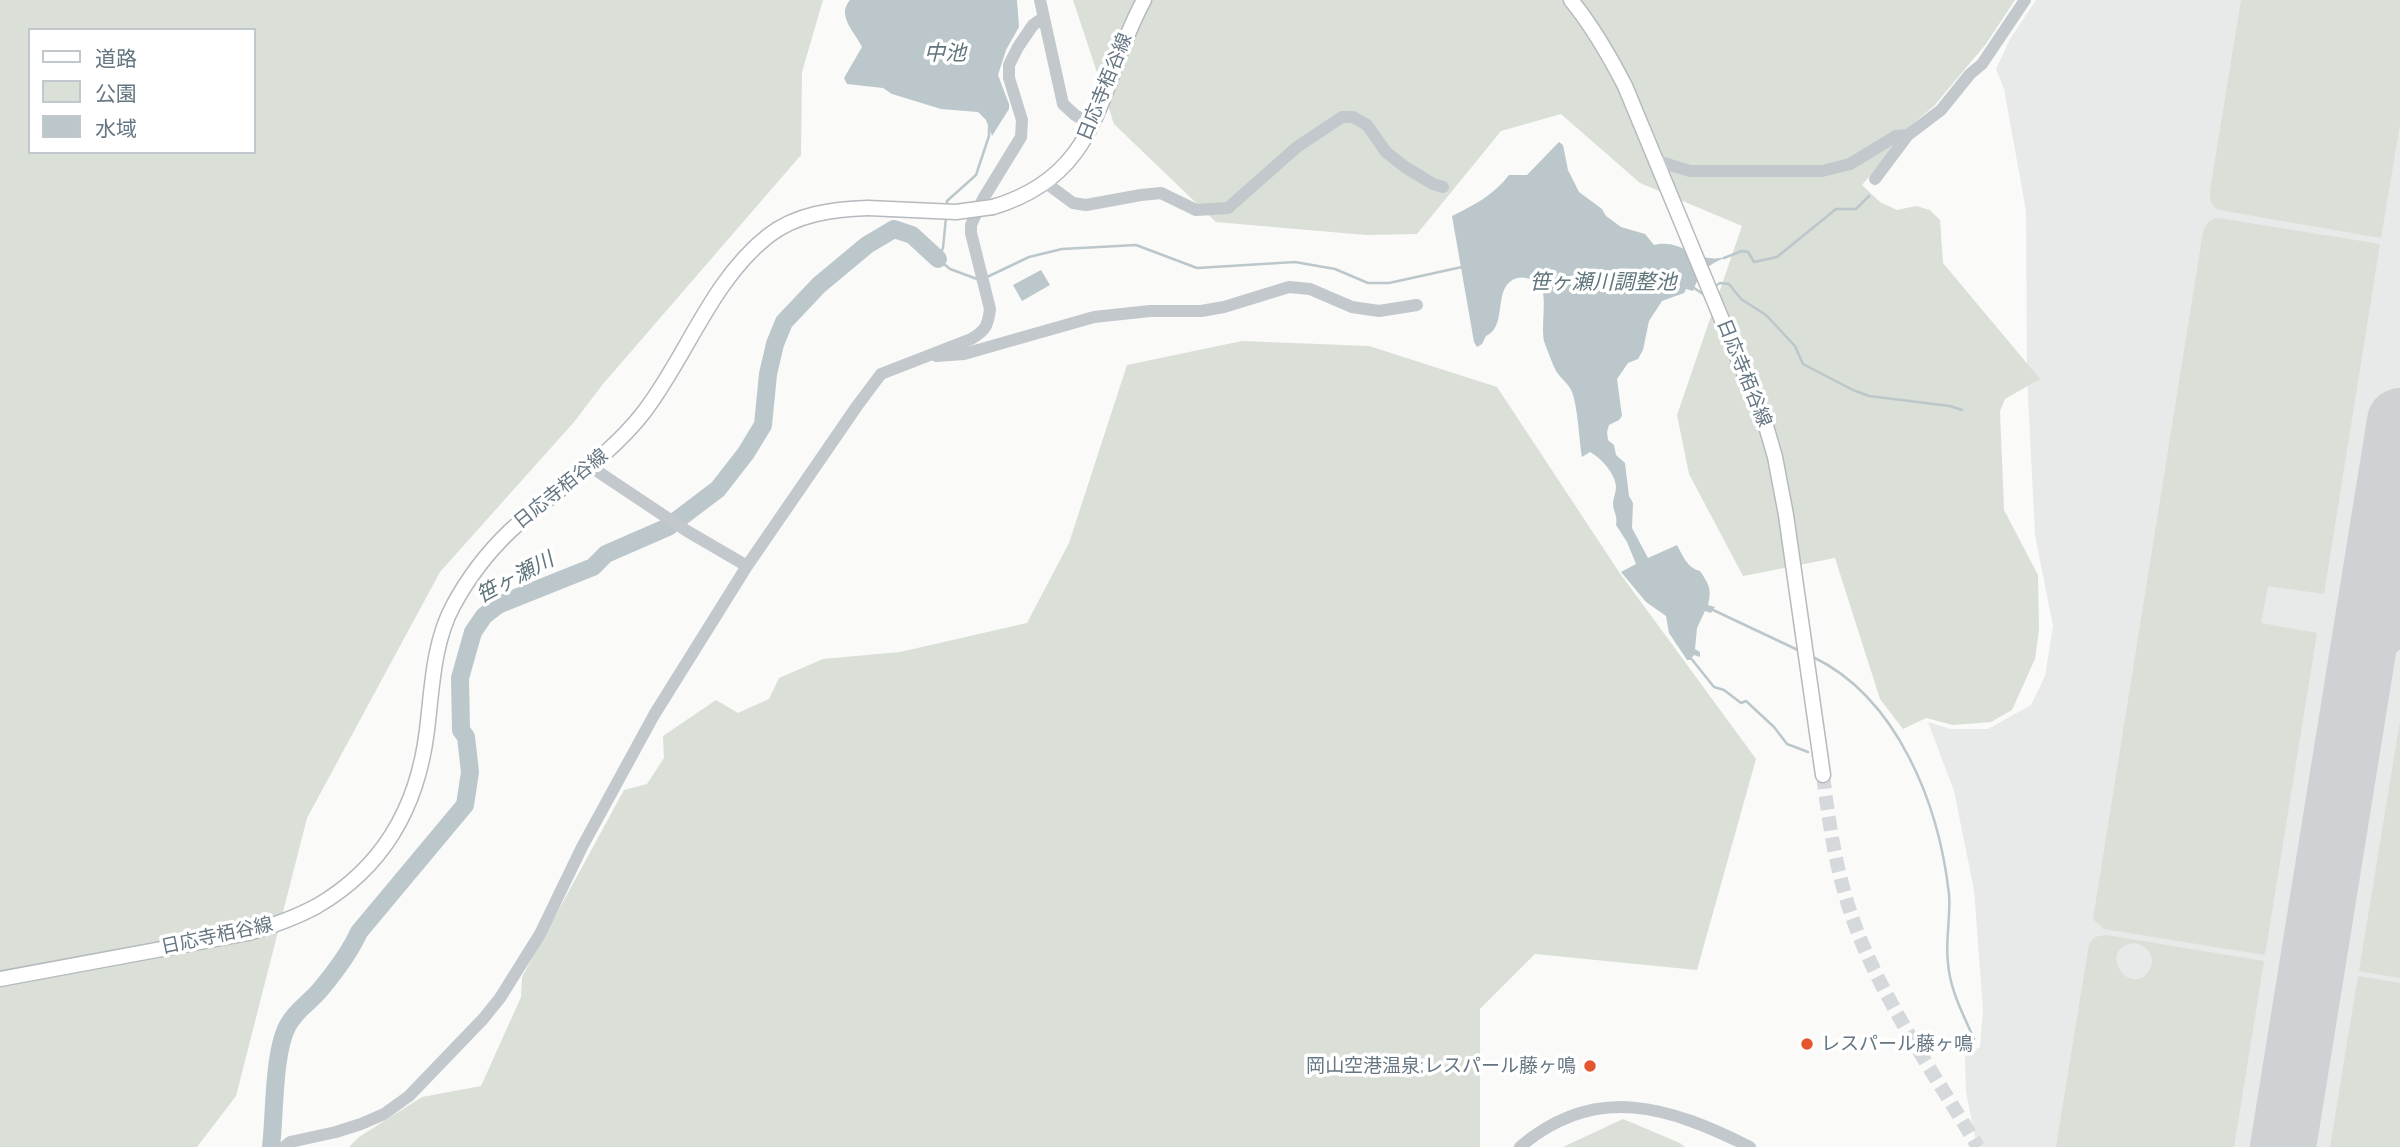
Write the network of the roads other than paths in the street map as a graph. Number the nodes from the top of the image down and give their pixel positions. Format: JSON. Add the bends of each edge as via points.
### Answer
{"nodes":[{"id":1,"x":1040,"y":0,"type":"edge"},
{"id":2,"x":1144,"y":0,"type":"edge"},
{"id":3,"x":1572,"y":0,"type":"edge"},
{"id":4,"x":2025,"y":0,"type":"edge"},
{"id":5,"x":1044,"y":18,"type":"junction"},
{"id":6,"x":1093,"y":125,"type":"junction"},
{"id":7,"x":1908,"y":135,"type":"junction"},
{"id":8,"x":1657,"y":161,"type":"junction"},
{"id":9,"x":1875,"y":179,"type":"dead end"},
{"id":10,"x":1046,"y":183,"type":"junction"},
{"id":11,"x":1443,"y":187,"type":"dead end"},
{"id":12,"x":1417,"y":304,"type":"dead end"},
{"id":13,"x":922,"y":357,"type":"junction"},
{"id":14,"x":591,"y":467,"type":"junction"},
{"id":15,"x":747,"y":566,"type":"junction"},
{"id":16,"x":1823,"y":775,"type":"tunnel mouth"},
{"id":17,"x":0,"y":979,"type":"edge"},
{"id":18,"x":284,"y":1147,"type":"edge"},
{"id":19,"x":1520,"y":1147,"type":"edge"},
{"id":20,"x":1750,"y":1147,"type":"edge"}],
"edges":[{"from":1,"to":5,"type":"street"},
{"from":2,"to":6,"type":"main road","name":"日応寺栢谷線"},
{"from":3,"to":8,"type":"main road","name":"日応寺栢谷線","via":[[1625,86]]},
{"from":4,"to":7,"type":"street","via":[[1982,64],[1941,110]]},
{"from":5,"to":6,"type":"street","via":[[1063,104]]},
{"from":5,"to":13,"type":"street","via":[[1033,25],[1010,65],[1009,78],[1022,120],[1021,137],[971,225],[989,321],[984,331],[971,339]]},
{"from":6,"to":10,"type":"main road","name":"日応寺栢谷線","via":[[1071,160]]},
{"from":7,"to":8,"type":"street","via":[[1896,136],[1850,164],[1822,170],[1690,171]]},
{"from":7,"to":9,"type":"street"},
{"from":8,"to":16,"type":"main road","name":"日応寺栢谷線","via":[[1772,447]]},
{"from":10,"to":11,"type":"street","via":[[1073,203],[1086,205],[1161,193],[1196,210],[1228,208],[1297,146],[1342,117],[1353,117],[1367,125],[1386,152],[1405,167]]},
{"from":10,"to":14,"type":"main road","name":"日応寺栢谷線","bridge":true,"via":[[993,207],[956,212],[842,208],[809,215],[771,234],[716,296],[644,413]]},
{"from":12,"to":13,"type":"street","via":[[1379,312],[1352,307],[1310,289],[1289,287],[1224,307],[1094,317],[964,354]]},
{"from":13,"to":15,"type":"street","via":[[881,374]]},
{"from":14,"to":15,"type":"street"},
{"from":14,"to":17,"type":"main road","name":"日応寺栢谷線","via":[[510,531],[469,577],[450,610],[411,800],[387,843],[354,879],[316,907],[248,933]]},
{"from":15,"to":18,"type":"street","via":[[654,715],[540,934],[500,998],[409,1096],[384,1114]]},
{"from":19,"to":20,"type":"street","via":[[1540,1130],[1583,1111],[1637,1106],[1667,1112]]}]}
